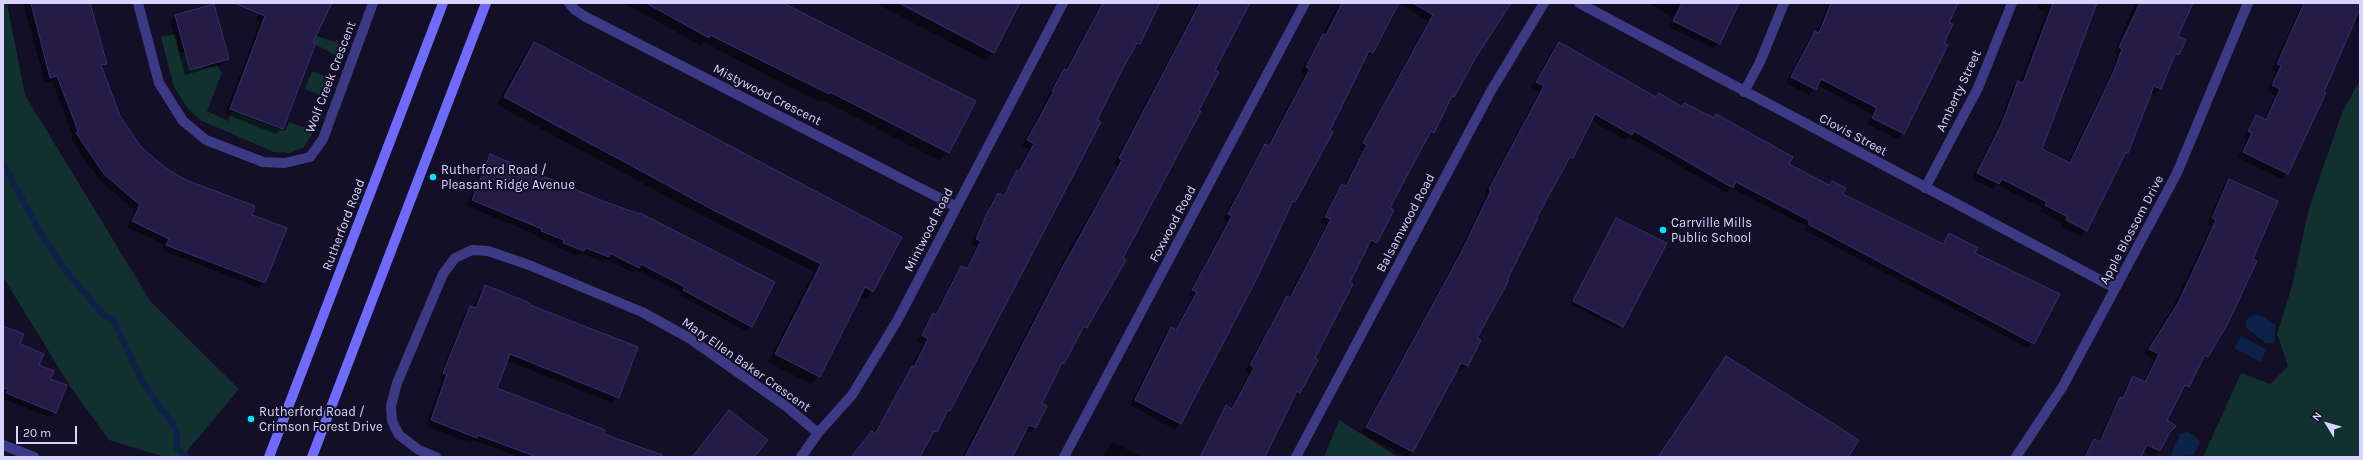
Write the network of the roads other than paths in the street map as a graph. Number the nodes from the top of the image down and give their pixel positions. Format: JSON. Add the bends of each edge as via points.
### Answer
{"nodes":[{"id":1,"x":138,"y":3,"type":"edge"},
{"id":2,"x":373,"y":3,"type":"edge"},
{"id":3,"x":443,"y":3,"type":"edge"},
{"id":4,"x":486,"y":3,"type":"edge"},
{"id":5,"x":569,"y":3,"type":"edge"},
{"id":6,"x":1063,"y":3,"type":"edge"},
{"id":7,"x":1305,"y":3,"type":"edge"},
{"id":8,"x":1544,"y":3,"type":"edge"},
{"id":9,"x":1579,"y":3,"type":"edge"},
{"id":10,"x":1784,"y":3,"type":"edge"},
{"id":11,"x":2012,"y":3,"type":"edge"},
{"id":12,"x":2248,"y":3,"type":"edge"},
{"id":13,"x":1744,"y":92,"type":"junction"},
{"id":14,"x":1925,"y":188,"type":"junction"},
{"id":15,"x":955,"y":206,"type":"junction"},
{"id":16,"x":2115,"y":288,"type":"junction"},
{"id":17,"x":818,"y":433,"type":"junction"},
{"id":18,"x":3,"y":445,"type":"edge"},
{"id":19,"x":34,"y":457,"type":"edge"},
{"id":20,"x":269,"y":457,"type":"edge"},
{"id":21,"x":312,"y":457,"type":"edge"},
{"id":22,"x":436,"y":457,"type":"edge"},
{"id":23,"x":801,"y":457,"type":"edge"},
{"id":24,"x":1064,"y":457,"type":"edge"},
{"id":25,"x":1296,"y":457,"type":"edge"},
{"id":26,"x":2016,"y":457,"type":"edge"}],
"edges":[{"from":1,"to":2,"type":"street","name":"Wolf Creek Crescent","via":[[159,84],[183,122],[206,140],[263,162],[285,163],[310,156],[323,139]]},
{"from":3,"to":20,"type":"main road","name":"Rutherford Road"},
{"from":4,"to":21,"type":"main road"},
{"from":5,"to":15,"type":"street","name":"Mistywood Crescent","via":[[574,10],[586,17]]},
{"from":6,"to":15,"type":"street","name":"Mintwood Road"},
{"from":7,"to":24,"type":"street","name":"Foxwood Road"},
{"from":8,"to":25,"type":"street","name":"Balsamwood Road","via":[[1492,91]]},
{"from":9,"to":13,"type":"street","name":"Clovis Street"},
{"from":10,"to":13,"type":"street","via":[[1760,62]]},
{"from":11,"to":14,"type":"street","name":"Amberty Street","via":[[1978,88]]},
{"from":12,"to":16,"type":"street","name":"Apple Blossom Drive","via":[[2177,173]]},
{"from":13,"to":14,"type":"street","name":"Clovis Street"},
{"from":14,"to":16,"type":"street","name":"Clovis Street"},
{"from":15,"to":17,"type":"street","name":"Mintwood Road","via":[[897,321],[852,396]]},
{"from":16,"to":26,"type":"street","name":"Apple Blossom Drive","via":[[2063,386]]},
{"from":17,"to":22,"type":"street","name":"Mary Ellen Baker Crescent","via":[[787,407],[668,326],[600,293],[529,264],[480,250],[464,253],[448,265],[404,368],[391,406],[392,421],[399,435],[419,450]]},
{"from":17,"to":23,"type":"street","name":"Mintwood Road"},
{"from":18,"to":19,"type":"street"}]}
